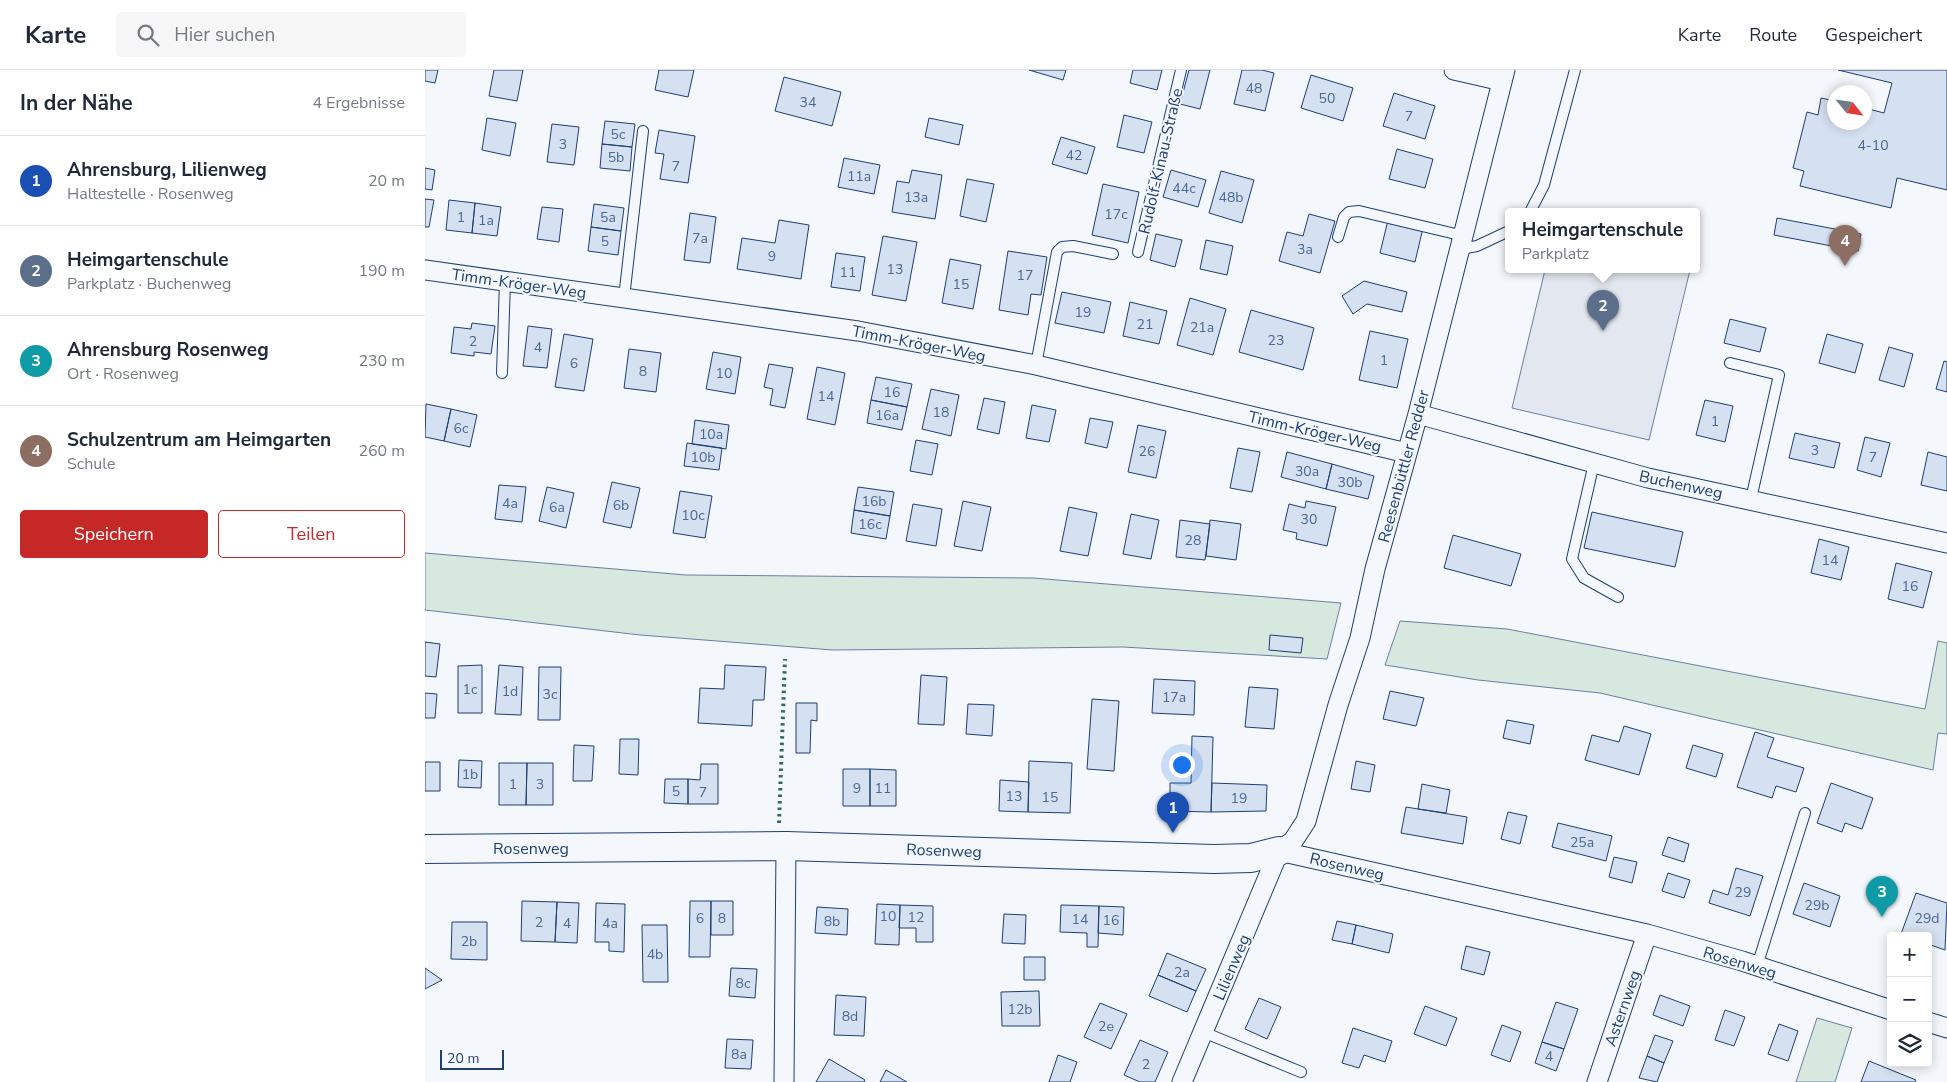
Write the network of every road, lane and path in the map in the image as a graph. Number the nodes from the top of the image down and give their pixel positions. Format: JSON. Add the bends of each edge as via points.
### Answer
{"nodes":[{"id":1,"x":1181,"y":70,"type":"edge"},
{"id":2,"x":1454,"y":70,"type":"edge"},
{"id":3,"x":1575,"y":70,"type":"edge"},
{"id":4,"x":1504,"y":76,"type":"edge"},
{"id":5,"x":643,"y":131,"type":"dead end"},
{"id":6,"x":1533,"y":208,"type":"edge"},
{"id":7,"x":1505,"y":233,"type":"edge"},
{"id":8,"x":1338,"y":237,"type":"dead end"},
{"id":9,"x":1462,"y":243,"type":"junction"},
{"id":10,"x":1138,"y":252,"type":"dead end"},
{"id":11,"x":1113,"y":254,"type":"dead end"},
{"id":12,"x":425,"y":270,"type":"edge"},
{"id":13,"x":505,"y":282,"type":"junction"},
{"id":14,"x":625,"y":298,"type":"junction"},
{"id":15,"x":1730,"y":363,"type":"dead end"},
{"id":16,"x":1036,"y":365,"type":"junction"},
{"id":17,"x":502,"y":373,"type":"dead end"},
{"id":18,"x":1418,"y":414,"type":"junction"},
{"id":19,"x":1407,"y":453,"type":"junction"},
{"id":20,"x":1594,"y":463,"type":"junction"},
{"id":21,"x":1751,"y":499,"type":"junction"},
{"id":22,"x":1947,"y":543,"type":"edge"},
{"id":23,"x":1618,"y":596,"type":"dead end"},
{"id":24,"x":1805,"y":813,"type":"dead end"},
{"id":25,"x":787,"y":846,"type":"junction"},
{"id":26,"x":425,"y":849,"type":"edge"},
{"id":27,"x":1279,"y":852,"type":"junction"},
{"id":28,"x":1647,"y":934,"type":"junction"},
{"id":29,"x":1757,"y":966,"type":"junction"},
{"id":30,"x":1887,"y":1009,"type":"edge"},
{"id":31,"x":1932,"y":1023,"type":"edge"},
{"id":32,"x":1947,"y":1028,"type":"edge"},
{"id":33,"x":1203,"y":1032,"type":"junction"},
{"id":34,"x":1301,"y":1072,"type":"dead end"},
{"id":35,"x":784,"y":1082,"type":"edge"},
{"id":36,"x":1182,"y":1082,"type":"edge"},
{"id":37,"x":1597,"y":1082,"type":"edge"}],
"edges":[{"from":1,"to":10,"type":"lane","name":"Rudolf-Kinau-Straße"},
{"from":2,"to":4,"type":"street"},
{"from":3,"to":6,"type":"lane","via":[[1544,185]]},
{"from":4,"to":9,"type":"street","name":"Reesenbüttler Redder"},
{"from":5,"to":14,"type":"lane"},
{"from":7,"to":9,"type":"lane","via":[[1477,246]]},
{"from":8,"to":9,"type":"lane","via":[[1344,217],[1349,212],[1359,211]]},
{"from":9,"to":18,"type":"street","name":"Reesenbüttler Redder"},
{"from":11,"to":16,"type":"lane","via":[[1073,246],[1062,247],[1057,252]]},
{"from":12,"to":13,"type":"street","name":"Timm-Kröger-Weg"},
{"from":13,"to":14,"type":"street","name":"Timm-Kröger-Weg"},
{"from":13,"to":17,"type":"lane"},
{"from":14,"to":16,"type":"street","name":"Timm-Kröger-Weg","via":[[858,331]]},
{"from":15,"to":21,"type":"lane","via":[[1779,375]]},
{"from":16,"to":19,"type":"street","name":"Timm-Kröger-Weg"},
{"from":18,"to":19,"type":"street","name":"Reesenbüttler Redder"},
{"from":18,"to":20,"type":"street","name":"Buchenweg"},
{"from":19,"to":27,"type":"street","name":"Reesenbüttler Redder","via":[[1360,638],[1305,821],[1293,840]]},
{"from":20,"to":21,"type":"street","name":"Buchenweg","via":[[1648,478]]},
{"from":20,"to":23,"type":"lane","via":[[1572,559],[1584,578]]},
{"from":21,"to":22,"type":"street","name":"Buchenweg"},
{"from":24,"to":29,"type":"lane"},
{"from":25,"to":26,"type":"street","name":"Rosenweg"},
{"from":25,"to":27,"type":"street","name":"Rosenweg","via":[[1214,859],[1251,858]]},
{"from":25,"to":35,"type":"street"},
{"from":27,"to":28,"type":"street","name":"Rosenweg"},
{"from":27,"to":33,"type":"street","name":"Lilienweg"},
{"from":28,"to":29,"type":"street","name":"Rosenweg"},
{"from":28,"to":37,"type":"street","name":"Asternweg"},
{"from":29,"to":30,"type":"street","name":"Rosenweg"},
{"from":31,"to":32,"type":"street"},
{"from":33,"to":34,"type":"lane"},
{"from":33,"to":36,"type":"street","name":"Lilienweg"}]}
